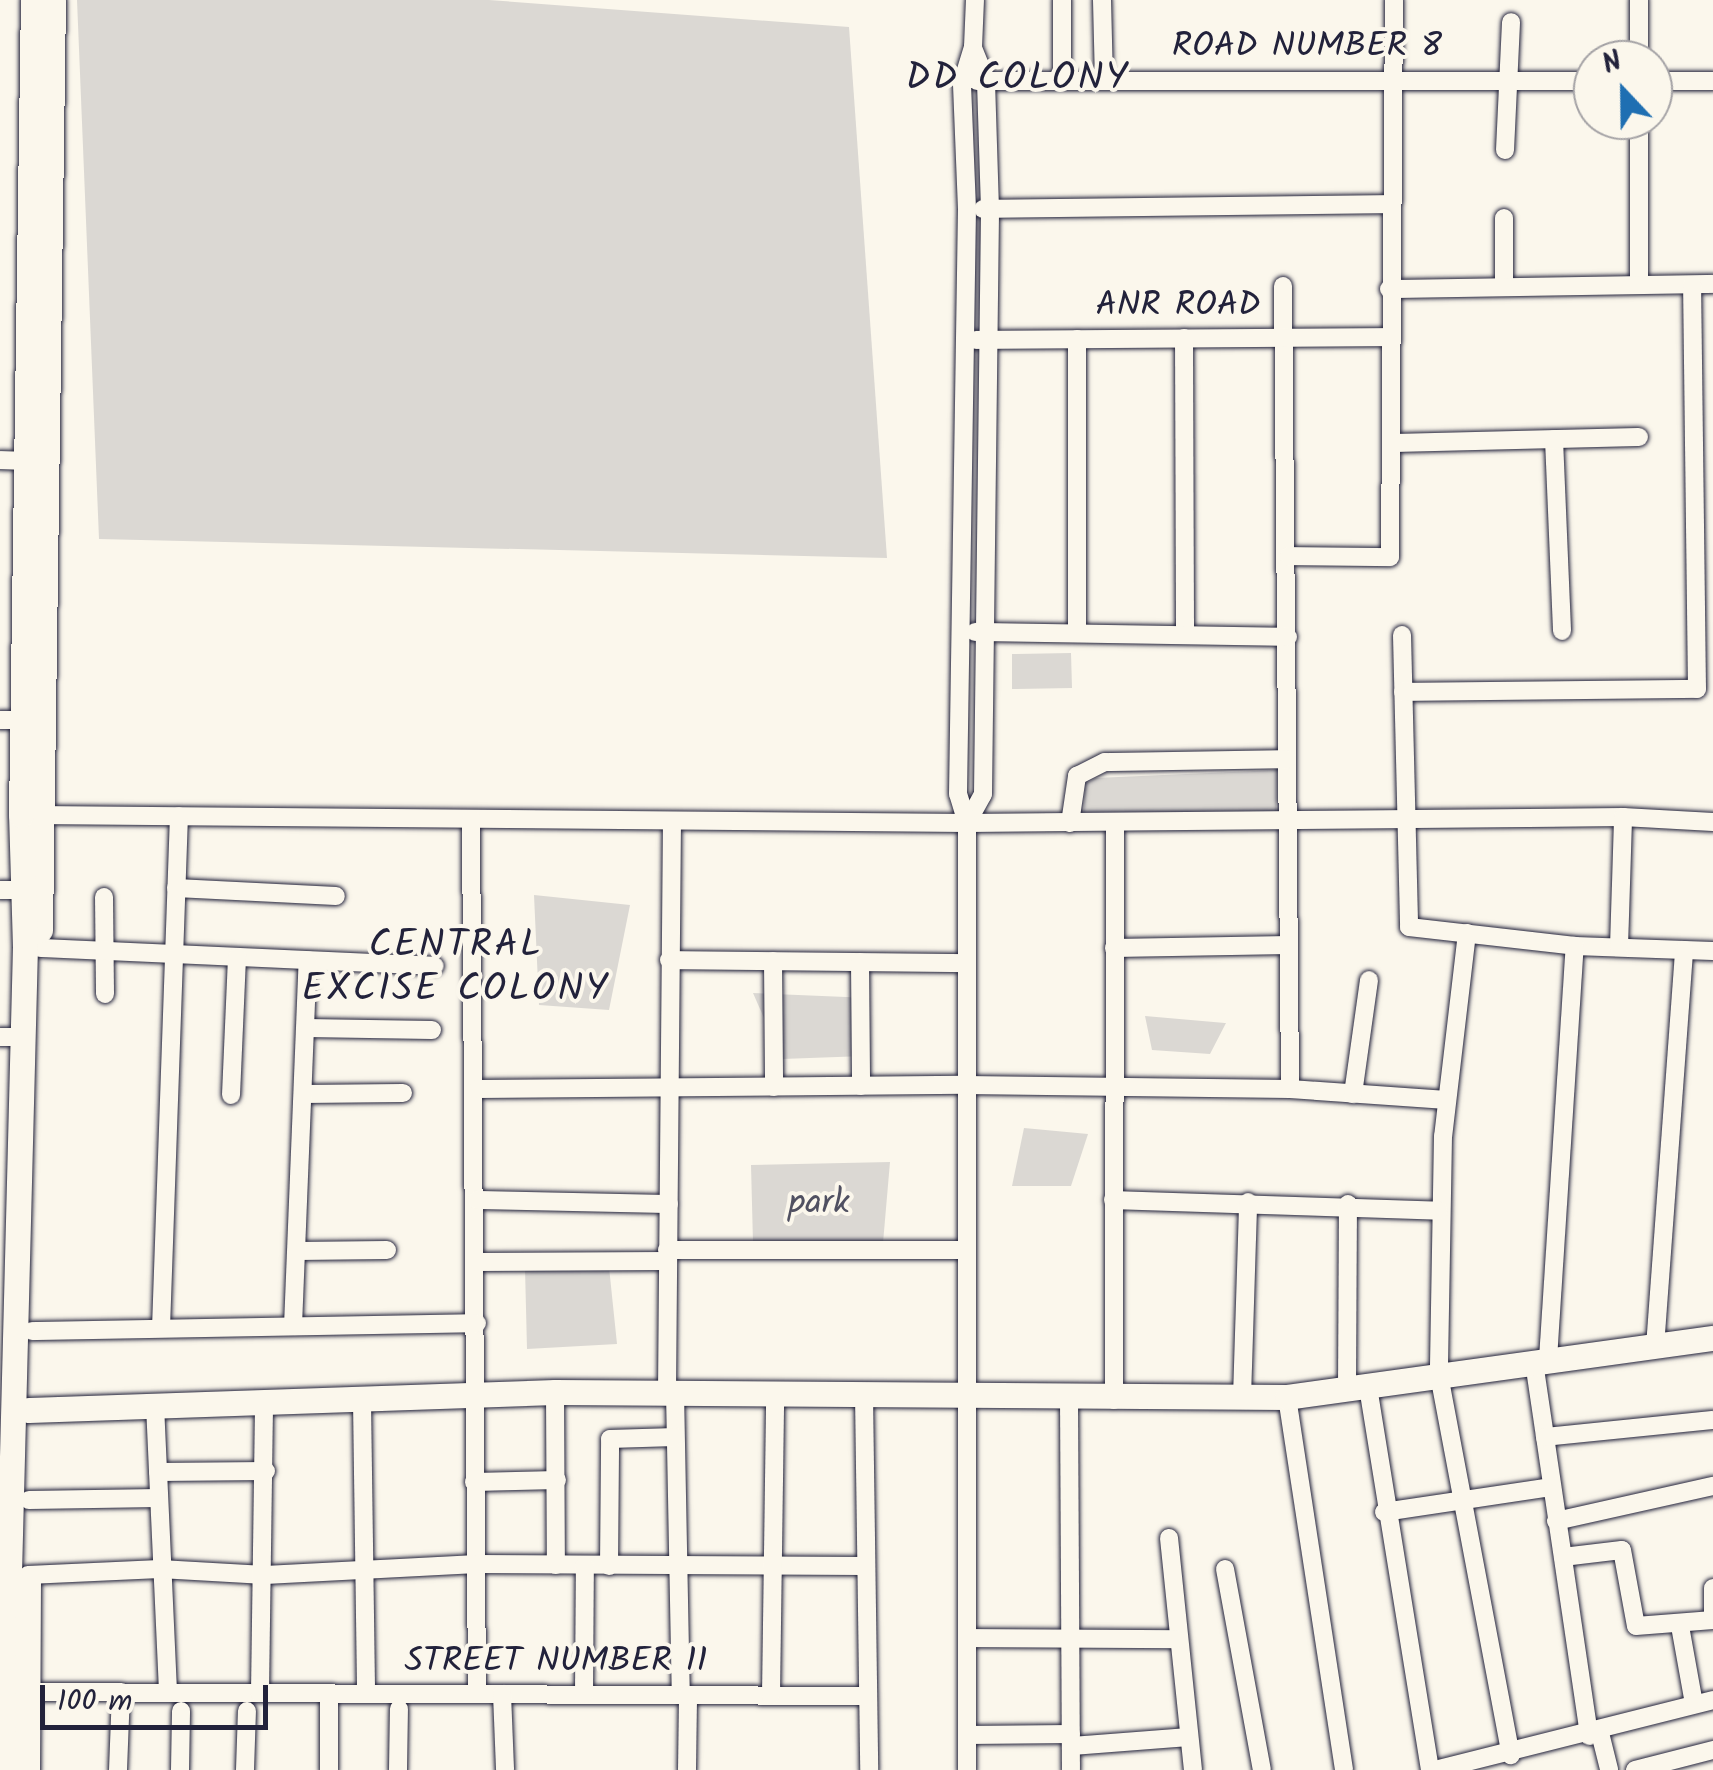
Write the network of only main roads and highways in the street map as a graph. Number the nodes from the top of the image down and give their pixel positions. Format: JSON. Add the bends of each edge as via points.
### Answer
{"nodes":[{"id":1,"x":33,"y":0,"type":"edge"},
{"id":2,"x":53,"y":0,"type":"edge"},
{"id":3,"x":12,"y":720,"type":"edge"},
{"id":4,"x":32,"y":815,"type":"junction"},
{"id":5,"x":12,"y":890,"type":"edge"},
{"id":6,"x":11,"y":1037,"type":"edge"},
{"id":7,"x":10,"y":1183,"type":"edge"},
{"id":8,"x":1713,"y":1338,"type":"edge"},
{"id":9,"x":20,"y":1340,"type":"edge"},
{"id":10,"x":14,"y":1416,"type":"edge"},
{"id":11,"x":14,"y":1576,"type":"edge"},
{"id":12,"x":17,"y":1692,"type":"junction"},
{"id":13,"x":1,"y":1721,"type":"edge"},
{"id":14,"x":4,"y":1770,"type":"edge"},
{"id":15,"x":27,"y":1770,"type":"edge"}],
"edges":[{"from":1,"to":3,"type":"main road","via":[[27,461]]},
{"from":2,"to":4,"type":"main road"},
{"from":3,"to":4,"type":"main road"},
{"from":4,"to":5,"type":"main road"},
{"from":4,"to":9,"type":"main road","via":[[40,948]]},
{"from":5,"to":6,"type":"main road"},
{"from":6,"to":7,"type":"main road"},
{"from":7,"to":9,"type":"main road"},
{"from":8,"to":10,"type":"main road","via":[[1287,1397],[555,1392]]},
{"from":9,"to":10,"type":"main road"},
{"from":10,"to":11,"type":"main road"},
{"from":10,"to":11,"type":"main road","via":[[29,1500]]},
{"from":11,"to":12,"type":"main road"},
{"from":12,"to":13,"type":"main road"},
{"from":12,"to":15,"type":"main road"},
{"from":13,"to":14,"type":"main road"}]}
